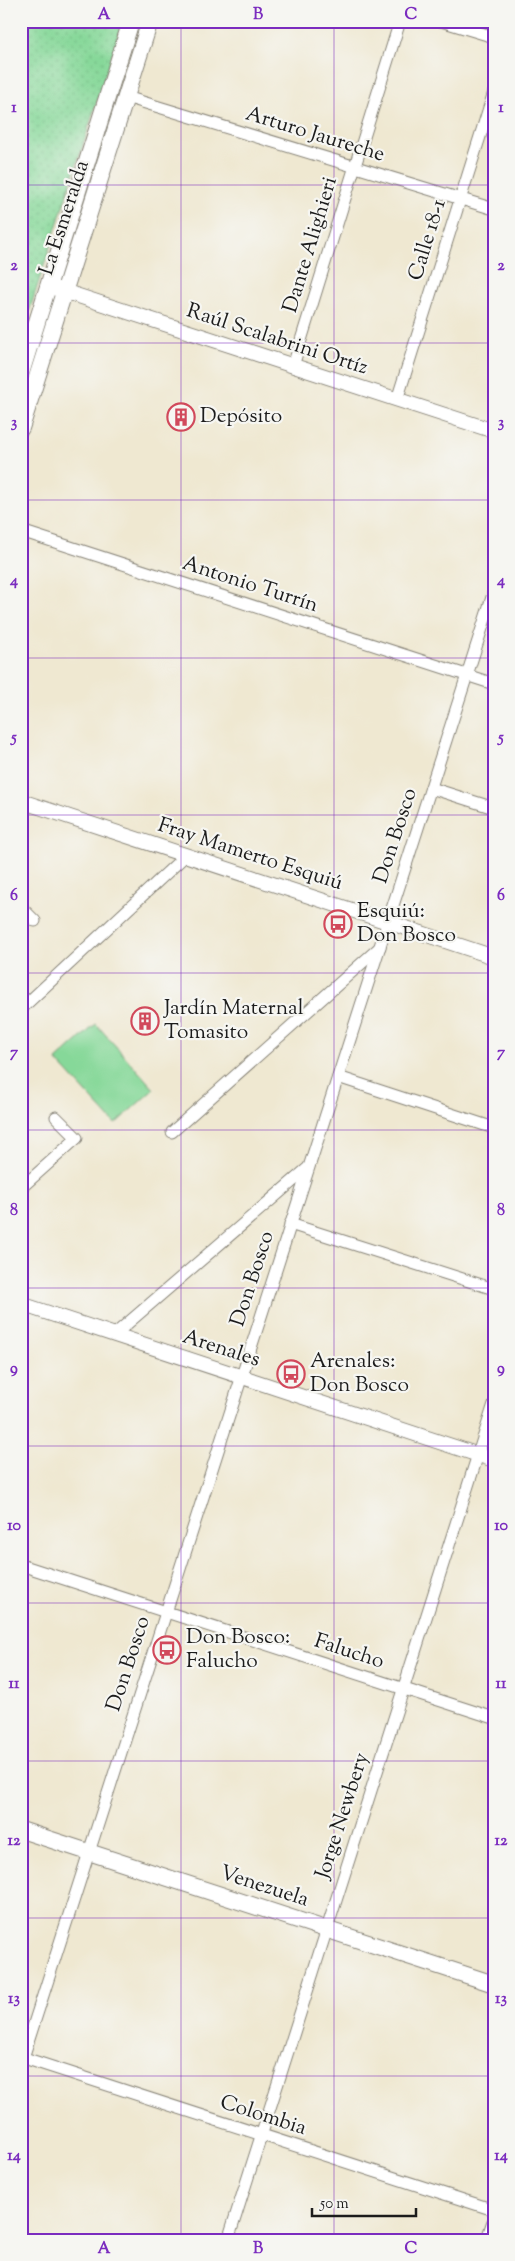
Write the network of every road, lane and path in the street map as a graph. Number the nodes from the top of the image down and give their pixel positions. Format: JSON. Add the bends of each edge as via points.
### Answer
{"nodes":[{"id":1,"x":131,"y":21,"type":"edge"},
{"id":2,"x":150,"y":21,"type":"edge"},
{"id":3,"x":400,"y":21,"type":"edge"},
{"id":4,"x":441,"y":21,"type":"edge"},
{"id":5,"x":494,"y":37,"type":"edge"},
{"id":6,"x":494,"y":92,"type":"edge"},
{"id":7,"x":126,"y":98,"type":"junction"},
{"id":8,"x":355,"y":167,"type":"junction"},
{"id":9,"x":460,"y":199,"type":"junction"},
{"id":10,"x":494,"y":209,"type":"edge"},
{"id":11,"x":48,"y":286,"type":"junction"},
{"id":12,"x":64,"y":292,"type":"junction"},
{"id":13,"x":293,"y":366,"type":"junction"},
{"id":14,"x":21,"y":373,"type":"edge"},
{"id":15,"x":397,"y":400,"type":"junction"},
{"id":16,"x":21,"y":428,"type":"edge"},
{"id":17,"x":494,"y":431,"type":"edge"},
{"id":18,"x":21,"y":531,"type":"edge"},
{"id":19,"x":494,"y":591,"type":"edge"},
{"id":20,"x":467,"y":674,"type":"junction"},
{"id":21,"x":494,"y":684,"type":"edge"},
{"id":22,"x":431,"y":788,"type":"junction"},
{"id":23,"x":21,"y":801,"type":"edge"},
{"id":24,"x":494,"y":808,"type":"edge"},
{"id":25,"x":186,"y":855,"type":"junction"},
{"id":26,"x":21,"y":907,"type":"edge"},
{"id":27,"x":35,"y":921,"type":"dead end"},
{"id":28,"x":388,"y":922,"type":"junction"},
{"id":29,"x":380,"y":947,"type":"junction"},
{"id":30,"x":494,"y":957,"type":"edge"},
{"id":31,"x":21,"y":1008,"type":"edge"},
{"id":32,"x":338,"y":1077,"type":"junction"},
{"id":33,"x":56,"y":1116,"type":"dead end"},
{"id":34,"x":494,"y":1128,"type":"edge"},
{"id":35,"x":172,"y":1132,"type":"dead end"},
{"id":36,"x":308,"y":1167,"type":"junction"},
{"id":37,"x":21,"y":1188,"type":"edge"},
{"id":38,"x":290,"y":1224,"type":"junction"},
{"id":39,"x":494,"y":1290,"type":"edge"},
{"id":40,"x":21,"y":1304,"type":"edge"},
{"id":41,"x":114,"y":1335,"type":"junction"},
{"id":42,"x":241,"y":1376,"type":"junction"},
{"id":43,"x":494,"y":1404,"type":"edge"},
{"id":44,"x":478,"y":1454,"type":"junction"},
{"id":45,"x":494,"y":1460,"type":"edge"},
{"id":46,"x":21,"y":1565,"type":"edge"},
{"id":47,"x":166,"y":1612,"type":"junction"},
{"id":48,"x":403,"y":1689,"type":"junction"},
{"id":49,"x":494,"y":1718,"type":"edge"},
{"id":50,"x":21,"y":1830,"type":"edge"},
{"id":51,"x":89,"y":1852,"type":"junction"},
{"id":52,"x":327,"y":1930,"type":"junction"},
{"id":53,"x":494,"y":1984,"type":"edge"},
{"id":54,"x":22,"y":2059,"type":"edge"},
{"id":55,"x":261,"y":2135,"type":"junction"},
{"id":56,"x":494,"y":2210,"type":"edge"},
{"id":57,"x":494,"y":2223,"type":"edge"},
{"id":58,"x":228,"y":2240,"type":"edge"},
{"id":59,"x":488,"y":2240,"type":"edge"}],
"edges":[{"from":1,"to":11,"type":"main road","name":"La Esmeralda"},
{"from":2,"to":7,"type":"main road","name":"La Esmeralda"},
{"from":3,"to":8,"type":"street","name":"Dante Alighieri"},
{"from":4,"to":5,"type":"street"},
{"from":6,"to":9,"type":"street","name":"Calle 18-1"},
{"from":7,"to":8,"type":"street","name":"Arturo Jaureche"},
{"from":7,"to":12,"type":"main road","name":"La Esmeralda"},
{"from":8,"to":9,"type":"street","name":"Arturo Jaureche"},
{"from":8,"to":13,"type":"street","name":"Dante Alighieri"},
{"from":9,"to":10,"type":"street","name":"Arturo Jaureche"},
{"from":9,"to":15,"type":"street","name":"Calle 18-1"},
{"from":11,"to":12,"type":"street","name":"Raúl Scalabrini Ortíz"},
{"from":11,"to":14,"type":"main road","name":"La Esmeralda"},
{"from":12,"to":13,"type":"street","name":"Raúl Scalabrini Ortíz"},
{"from":12,"to":16,"type":"main road","name":"La Esmeralda"},
{"from":13,"to":15,"type":"street","name":"Raúl Scalabrini Ortíz"},
{"from":15,"to":17,"type":"street","name":"Raúl Scalabrini Ortíz"},
{"from":18,"to":20,"type":"street","name":"Antonio Turrín"},
{"from":19,"to":20,"type":"street","name":"Don Bosco"},
{"from":20,"to":21,"type":"street","name":"Antonio Turrín"},
{"from":20,"to":22,"type":"street","name":"Don Bosco"},
{"from":22,"to":24,"type":"street"},
{"from":22,"to":28,"type":"street","name":"Don Bosco"},
{"from":23,"to":25,"type":"street","name":"Fray Mamerto Esquiú"},
{"from":25,"to":28,"type":"street","name":"Fray Mamerto Esquiú"},
{"from":25,"to":31,"type":"street"},
{"from":26,"to":27,"type":"street"},
{"from":28,"to":29,"type":"street","name":"Don Bosco"},
{"from":28,"to":30,"type":"street","name":"Fray Mamerto Esquiú"},
{"from":29,"to":32,"type":"street","name":"Don Bosco"},
{"from":29,"to":35,"type":"street"},
{"from":32,"to":34,"type":"street"},
{"from":32,"to":36,"type":"street","name":"Don Bosco"},
{"from":33,"to":37,"type":"street","via":[[76,1138]]},
{"from":36,"to":38,"type":"street","name":"Don Bosco"},
{"from":36,"to":41,"type":"street"},
{"from":38,"to":39,"type":"street"},
{"from":38,"to":42,"type":"street","name":"Don Bosco"},
{"from":40,"to":41,"type":"street","name":"Arenales"},
{"from":41,"to":42,"type":"street","name":"Arenales"},
{"from":42,"to":44,"type":"street","name":"Arenales"},
{"from":42,"to":47,"type":"street","name":"Don Bosco"},
{"from":43,"to":44,"type":"street","name":"Jorge Newbery"},
{"from":44,"to":45,"type":"street","name":"Arenales"},
{"from":44,"to":48,"type":"street","name":"Jorge Newbery"},
{"from":46,"to":47,"type":"street","name":"Falucho"},
{"from":47,"to":48,"type":"street","name":"Falucho"},
{"from":47,"to":51,"type":"street","name":"Don Bosco"},
{"from":48,"to":49,"type":"street","name":"Falucho"},
{"from":48,"to":52,"type":"street","name":"Jorge Newbery"},
{"from":50,"to":51,"type":"main road","name":"Venezuela"},
{"from":51,"to":52,"type":"main road","name":"Venezuela"},
{"from":51,"to":54,"type":"street","name":"Don Bosco"},
{"from":52,"to":53,"type":"main road","name":"Venezuela"},
{"from":52,"to":55,"type":"street","name":"Jorge Newbery"},
{"from":54,"to":55,"type":"street","name":"Colombia"},
{"from":55,"to":56,"type":"street","name":"Colombia"},
{"from":55,"to":58,"type":"street","name":"Jorge Newbery"},
{"from":57,"to":59,"type":"street"}]}
